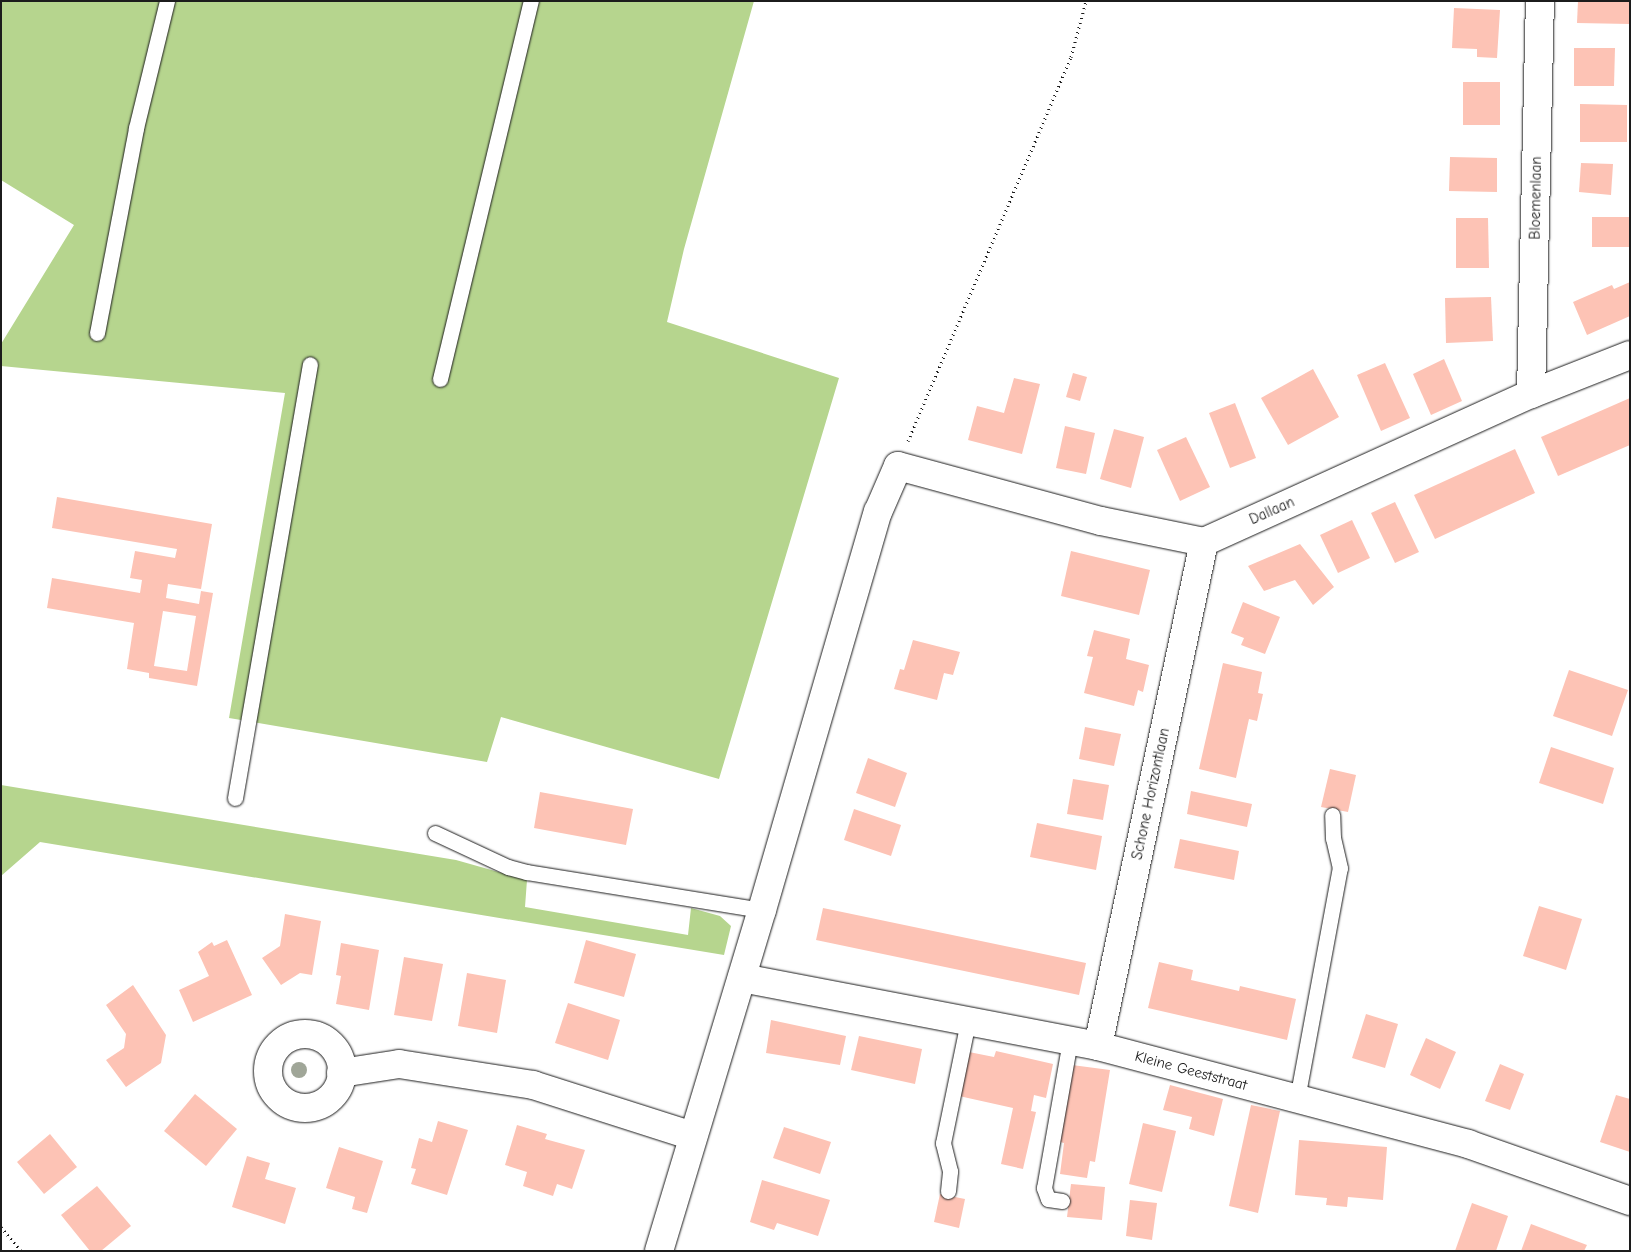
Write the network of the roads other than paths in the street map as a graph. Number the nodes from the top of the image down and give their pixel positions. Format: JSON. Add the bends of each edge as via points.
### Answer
{"nodes":[{"id":1,"x":166,"y":1,"type":"edge"},
{"id":2,"x":531,"y":1,"type":"edge"},
{"id":3,"x":1540,"y":1,"type":"edge"},
{"id":4,"x":97,"y":333,"type":"dead end"},
{"id":5,"x":1630,"y":355,"type":"edge"},
{"id":6,"x":310,"y":364,"type":"dead end"},
{"id":7,"x":440,"y":379,"type":"dead end"},
{"id":8,"x":1531,"y":394,"type":"junction"},
{"id":9,"x":1204,"y":542,"type":"junction"},
{"id":10,"x":235,"y":798,"type":"dead end"},
{"id":11,"x":1332,"y":815,"type":"dead end"},
{"id":12,"x":435,"y":833,"type":"dead end"},
{"id":13,"x":762,"y":910,"type":"junction"},
{"id":14,"x":742,"y":978,"type":"junction"},
{"id":15,"x":968,"y":1021,"type":"junction"},
{"id":16,"x":1070,"y":1040,"type":"junction"},
{"id":17,"x":1098,"y":1046,"type":"junction"},
{"id":18,"x":341,"y":1073,"type":"dead end"},
{"id":19,"x":1297,"y":1099,"type":"junction"},
{"id":20,"x":693,"y":1136,"type":"junction"},
{"id":21,"x":948,"y":1191,"type":"dead end"},
{"id":22,"x":1062,"y":1201,"type":"dead end"},
{"id":23,"x":1630,"y":1202,"type":"edge"},
{"id":24,"x":658,"y":1251,"type":"edge"}],
"edges":[{"from":1,"to":4,"type":"lane","via":[[136,128]]},
{"from":2,"to":7,"type":"lane"},
{"from":3,"to":8,"type":"street","name":"Bloemenlaan"},
{"from":5,"to":8,"type":"street","name":"Dallaan"},
{"from":6,"to":10,"type":"lane"},
{"from":8,"to":9,"type":"street","name":"Dallaan"},
{"from":9,"to":13,"type":"street","via":[[1101,521],[898,466],[878,512]]},
{"from":9,"to":17,"type":"street","name":"Schone Horizontlaan"},
{"from":11,"to":19,"type":"lane","via":[[1340,868]]},
{"from":12,"to":13,"type":"lane","via":[[508,867],[527,872]]},
{"from":13,"to":14,"type":"street"},
{"from":14,"to":15,"type":"street","name":"Kleine Geeststraat"},
{"from":14,"to":20,"type":"street"},
{"from":15,"to":16,"type":"street","name":"Kleine Geeststraat"},
{"from":15,"to":21,"type":"lane","via":[[944,1143],[950,1171]]},
{"from":16,"to":17,"type":"street","name":"Kleine Geeststraat"},
{"from":16,"to":22,"type":"lane","via":[[1044,1188],[1048,1199]]},
{"from":17,"to":19,"type":"street","name":"Kleine Geeststraat"},
{"from":18,"to":20,"type":"street","via":[[399,1064],[533,1085]]},
{"from":19,"to":23,"type":"street","name":"Kleine Geeststraat","via":[[1468,1144]]},
{"from":20,"to":24,"type":"street"}]}
